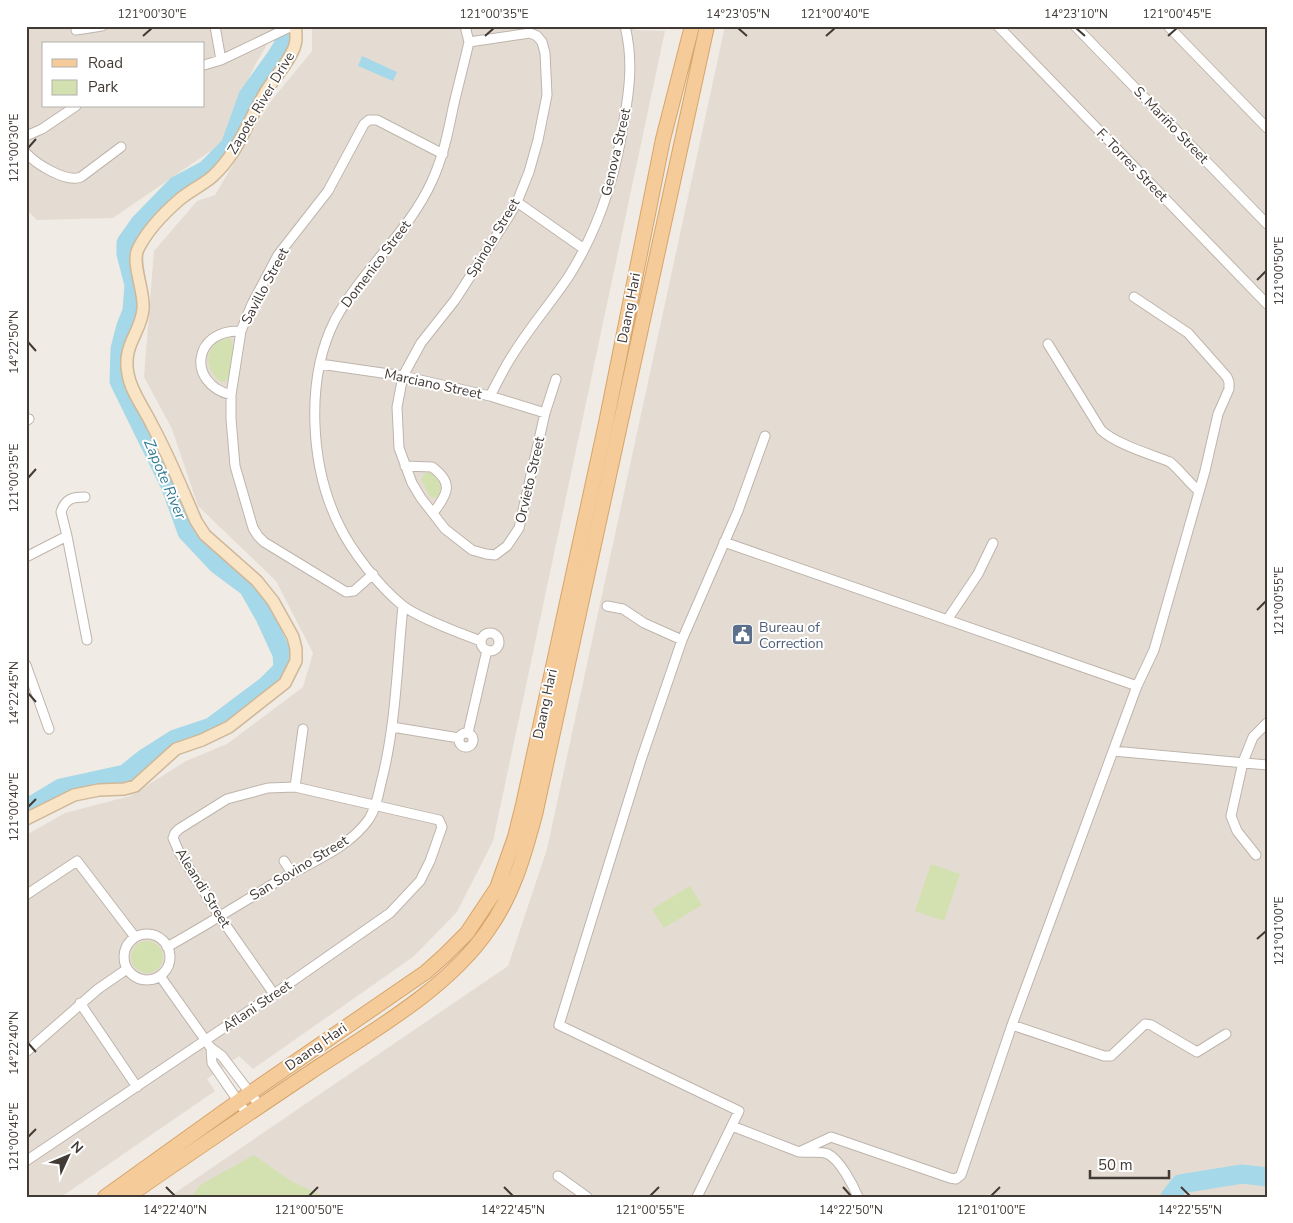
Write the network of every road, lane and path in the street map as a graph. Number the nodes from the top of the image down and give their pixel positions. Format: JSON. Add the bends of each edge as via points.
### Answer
{"nodes":[{"id":1,"x":102,"y":26,"type":"edge"},
{"id":2,"x":215,"y":26,"type":"edge"},
{"id":3,"x":293,"y":26,"type":"edge"},
{"id":4,"x":465,"y":26,"type":"edge"},
{"id":5,"x":625,"y":26,"type":"edge"},
{"id":6,"x":692,"y":26,"type":"edge"},
{"id":7,"x":707,"y":26,"type":"edge"},
{"id":8,"x":998,"y":26,"type":"edge"},
{"id":9,"x":1075,"y":26,"type":"edge"},
{"id":10,"x":1168,"y":26,"type":"edge"},
{"id":11,"x":76,"y":30,"type":"dead end"},
{"id":12,"x":469,"y":42,"type":"junction"},
{"id":13,"x":221,"y":60,"type":"junction"},
{"id":14,"x":205,"y":65,"type":"edge"},
{"id":15,"x":73,"y":108,"type":"edge"},
{"id":16,"x":1267,"y":128,"type":"edge"},
{"id":17,"x":26,"y":136,"type":"edge"},
{"id":18,"x":121,"y":147,"type":"dead end"},
{"id":19,"x":26,"y":153,"type":"edge"},
{"id":20,"x":443,"y":154,"type":"junction"},
{"id":21,"x":517,"y":202,"type":"junction"},
{"id":22,"x":1267,"y":224,"type":"edge"},
{"id":23,"x":584,"y":249,"type":"junction"},
{"id":24,"x":1134,"y":297,"type":"dead end"},
{"id":25,"x":1267,"y":304,"type":"edge"},
{"id":26,"x":241,"y":331,"type":"junction"},
{"id":27,"x":1048,"y":344,"type":"dead end"},
{"id":28,"x":320,"y":364,"type":"junction"},
{"id":29,"x":403,"y":376,"type":"junction"},
{"id":30,"x":556,"y":379,"type":"dead end"},
{"id":31,"x":231,"y":395,"type":"junction"},
{"id":32,"x":490,"y":396,"type":"junction"},
{"id":33,"x":545,"y":413,"type":"junction"},
{"id":34,"x":613,"y":424,"type":"junction"},
{"id":35,"x":765,"y":436,"type":"dead end"},
{"id":36,"x":405,"y":466,"type":"junction"},
{"id":37,"x":1199,"y":491,"type":"junction"},
{"id":38,"x":85,"y":497,"type":"dead end"},
{"id":39,"x":433,"y":513,"type":"junction"},
{"id":40,"x":67,"y":536,"type":"junction"},
{"id":41,"x":724,"y":542,"type":"junction"},
{"id":42,"x":993,"y":543,"type":"dead end"},
{"id":43,"x":26,"y":557,"type":"edge"},
{"id":44,"x":373,"y":574,"type":"junction"},
{"id":45,"x":403,"y":606,"type":"junction"},
{"id":46,"x":607,"y":606,"type":"dead end"},
{"id":47,"x":947,"y":620,"type":"junction"},
{"id":48,"x":87,"y":640,"type":"dead end"},
{"id":49,"x":682,"y":640,"type":"junction"},
{"id":50,"x":482,"y":641,"type":"junction"},
{"id":51,"x":487,"y":650,"type":"junction"},
{"id":52,"x":26,"y":665,"type":"edge"},
{"id":53,"x":1137,"y":686,"type":"junction"},
{"id":54,"x":1267,"y":723,"type":"edge"},
{"id":55,"x":392,"y":727,"type":"junction"},
{"id":56,"x":49,"y":729,"type":"dead end"},
{"id":57,"x":303,"y":729,"type":"dead end"},
{"id":58,"x":468,"y":733,"type":"junction"},
{"id":59,"x":459,"y":738,"type":"junction"},
{"id":60,"x":1113,"y":751,"type":"junction"},
{"id":61,"x":1243,"y":762,"type":"junction"},
{"id":62,"x":1267,"y":764,"type":"edge"},
{"id":63,"x":295,"y":787,"type":"junction"},
{"id":64,"x":376,"y":805,"type":"junction"},
{"id":65,"x":434,"y":818,"type":"joint"},
{"id":66,"x":26,"y":819,"type":"edge"},
{"id":67,"x":1256,"y":855,"type":"dead end"},
{"id":68,"x":284,"y":861,"type":"dead end"},
{"id":69,"x":292,"y":873,"type":"junction"},
{"id":70,"x":26,"y":895,"type":"edge"},
{"id":71,"x":220,"y":917,"type":"junction"},
{"id":72,"x":135,"y":937,"type":"junction"},
{"id":73,"x":167,"y":947,"type":"junction"},
{"id":74,"x":127,"y":970,"type":"junction"},
{"id":75,"x":160,"y":976,"type":"junction"},
{"id":76,"x":274,"y":994,"type":"junction"},
{"id":77,"x":80,"y":1003,"type":"junction"},
{"id":78,"x":1012,"y":1025,"type":"junction"},
{"id":79,"x":1226,"y":1034,"type":"dead end"},
{"id":80,"x":208,"y":1044,"type":"junction"},
{"id":81,"x":26,"y":1052,"type":"edge"},
{"id":82,"x":137,"y":1087,"type":"junction"},
{"id":83,"x":250,"y":1093,"type":"junction"},
{"id":84,"x":237,"y":1102,"type":"junction"},
{"id":85,"x":260,"y":1106,"type":"junction"},
{"id":86,"x":247,"y":1114,"type":"junction"},
{"id":87,"x":732,"y":1126,"type":"junction"},
{"id":88,"x":799,"y":1152,"type":"junction"},
{"id":89,"x":26,"y":1161,"type":"edge"},
{"id":90,"x":558,"y":1176,"type":"dead end"},
{"id":91,"x":105,"y":1197,"type":"edge"},
{"id":92,"x":127,"y":1197,"type":"edge"},
{"id":93,"x":588,"y":1197,"type":"edge"},
{"id":94,"x":697,"y":1197,"type":"edge"},
{"id":95,"x":858,"y":1197,"type":"edge"}],
"edges":[{"from":1,"to":11,"type":"street"},
{"from":2,"to":13,"type":"street"},
{"from":3,"to":13,"type":"street"},
{"from":3,"to":66,"type":"street","name":"Zapote River Drive","via":[[296,44],[264,93],[237,148],[213,176],[180,199],[136,251],[143,309],[126,358],[131,384],[196,521],[205,535],[274,600],[293,637],[296,661],[285,683],[262,702],[229,727],[176,749],[135,786],[74,795]]},
{"from":4,"to":12,"type":"street","name":"Domenico Street"},
{"from":5,"to":23,"type":"street","name":"Genova Street","via":[[630,48],[629,91],[620,146],[606,200]]},
{"from":6,"to":34,"type":"main road","name":"Daang Hari","via":[[663,139]]},
{"from":7,"to":34,"type":"main road","name":"Daang Hari"},
{"from":8,"to":25,"type":"street","name":"F. Torres Street"},
{"from":9,"to":22,"type":"street","name":"S. Mariño Street"},
{"from":10,"to":16,"type":"street"},
{"from":12,"to":20,"type":"street","name":"Domenico Street"},
{"from":12,"to":21,"type":"street","name":"Spinola Street","via":[[530,33],[542,42],[547,95],[534,156]]},
{"from":13,"to":14,"type":"street"},
{"from":15,"to":17,"type":"street"},
{"from":18,"to":19,"type":"street","via":[[75,179],[36,163]]},
{"from":20,"to":26,"type":"street","name":"Savillo Street","via":[[377,120],[364,124],[328,191],[278,255]]},
{"from":20,"to":28,"type":"street","name":"Domenico Street","via":[[432,182],[404,227],[349,295],[325,344]]},
{"from":21,"to":23,"type":"street"},
{"from":21,"to":29,"type":"street","name":"Spinola Street"},
{"from":23,"to":32,"type":"street","name":"Genova Street","via":[[511,356]]},
{"from":24,"to":37,"type":"street","via":[[1188,333],[1229,382]]},
{"from":26,"to":31,"type":"street","name":"Savillo Street"},
{"from":26,"to":31,"type":"street","via":[[220,333],[211,339],[202,357],[203,372],[210,385]]},
{"from":27,"to":37,"type":"street","via":[[1101,430],[1116,440],[1170,462]]},
{"from":28,"to":29,"type":"street","name":"Marciano Street"},
{"from":28,"to":44,"type":"street","name":"Domenico Street","via":[[314,410],[321,470],[339,525]]},
{"from":29,"to":32,"type":"street","name":"Marciano Street"},
{"from":29,"to":36,"type":"street","name":"Orvieto Street","via":[[397,407],[397,430]]},
{"from":30,"to":33,"type":"street","name":"Orvieto Street"},
{"from":31,"to":44,"type":"street","name":"Savillo Street","via":[[235,466],[258,536],[346,592],[354,591]]},
{"from":32,"to":33,"type":"street","name":"Marciano Street"},
{"from":33,"to":39,"type":"street","name":"Orvieto Street","via":[[519,528],[507,546],[495,555],[472,550],[445,529]]},
{"from":34,"to":83,"type":"main road","name":"Daang Hari","via":[[523,805],[497,888],[467,933],[426,972]]},
{"from":34,"to":85,"type":"main road","name":"Daang Hari","via":[[535,815],[516,881],[506,902],[488,931],[457,967],[384,1023]]},
{"from":35,"to":41,"type":"street"},
{"from":36,"to":39,"type":"street","name":"Orvieto Street","via":[[421,498]]},
{"from":36,"to":39,"type":"street","via":[[432,467],[444,479],[446,494]]},
{"from":37,"to":53,"type":"street","via":[[1154,650]]},
{"from":38,"to":40,"type":"street","via":[[71,498],[63,507],[61,512]]},
{"from":40,"to":43,"type":"street"},
{"from":40,"to":48,"type":"street"},
{"from":41,"to":47,"type":"street"},
{"from":41,"to":49,"type":"street"},
{"from":42,"to":47,"type":"street","via":[[978,574]]},
{"from":44,"to":45,"type":"street","name":"Domenico Street"},
{"from":45,"to":50,"type":"street","name":"Domenico Street"},
{"from":45,"to":55,"type":"street","name":"San Sovino Street"},
{"from":46,"to":49,"type":"street","via":[[623,610]]},
{"from":47,"to":53,"type":"street"},
{"from":49,"to":87,"type":"street","via":[[641,760],[559,1025],[739,1111]]},
{"from":50,"to":51,"type":"street"},
{"from":50,"to":51,"type":"street","via":[[489,633],[499,639],[495,649]]},
{"from":51,"to":58,"type":"street"},
{"from":52,"to":56,"type":"street"},
{"from":53,"to":60,"type":"street"},
{"from":54,"to":61,"type":"street","via":[[1253,736]]},
{"from":55,"to":59,"type":"street"},
{"from":55,"to":64,"type":"street","name":"San Sovino Street"},
{"from":57,"to":63,"type":"street"},
{"from":58,"to":59,"type":"street"},
{"from":58,"to":59,"type":"street","via":[[474,740],[470,746],[461,745]]},
{"from":60,"to":61,"type":"street"},
{"from":60,"to":78,"type":"street"},
{"from":61,"to":62,"type":"street"},
{"from":61,"to":67,"type":"street","via":[[1231,816],[1237,831]]},
{"from":63,"to":64,"type":"street","name":"Aleandi Street"},
{"from":63,"to":71,"type":"street","name":"Aleandi Street","via":[[268,788],[228,799],[175,833],[176,845]]},
{"from":64,"to":65,"type":"street","name":"Aleandi Street"},
{"from":64,"to":69,"type":"street","name":"San Sovino Street","via":[[369,819],[343,844]]},
{"from":65,"to":76,"type":"street","name":"Aflani Street","via":[[442,826],[420,881],[390,912]]},
{"from":68,"to":69,"type":"street"},
{"from":69,"to":71,"type":"street","name":"San Sovino Street"},
{"from":70,"to":72,"type":"street","via":[[77,861]]},
{"from":71,"to":73,"type":"street","name":"San Sovino Street"},
{"from":71,"to":76,"type":"street","name":"Aleandi Street"},
{"from":72,"to":73,"type":"street","via":[[153,935]]},
{"from":72,"to":74,"type":"street","via":[[124,952]]},
{"from":73,"to":75,"type":"street","via":[[169,963]]},
{"from":74,"to":75,"type":"street","via":[[142,980]]},
{"from":74,"to":77,"type":"street"},
{"from":75,"to":80,"type":"street"},
{"from":76,"to":80,"type":"street","name":"Aflani Street"},
{"from":77,"to":81,"type":"street"},
{"from":77,"to":82,"type":"street"},
{"from":78,"to":79,"type":"street","via":[[1104,1056],[1111,1056],[1145,1024],[1197,1052]]},
{"from":78,"to":88,"type":"street","via":[[961,1175],[956,1179],[831,1137]]},
{"from":80,"to":82,"type":"street","name":"Aflani Street"},
{"from":80,"to":83,"type":"street","via":[[222,1056]]},
{"from":80,"to":84,"type":"street","via":[[212,1063]]},
{"from":82,"to":89,"type":"street","name":"Aflani Street"},
{"from":83,"to":84,"type":"main road","name":"Daang Hari"},
{"from":83,"to":85,"type":"street"},
{"from":84,"to":86,"type":"street"},
{"from":84,"to":91,"type":"main road","name":"Daang Hari"},
{"from":85,"to":86,"type":"main road","name":"Daang Hari"},
{"from":86,"to":92,"type":"main road","name":"Daang Hari"},
{"from":87,"to":88,"type":"street"},
{"from":87,"to":94,"type":"street"},
{"from":88,"to":95,"type":"street","via":[[827,1154],[834,1159]]},
{"from":90,"to":93,"type":"street"}]}
